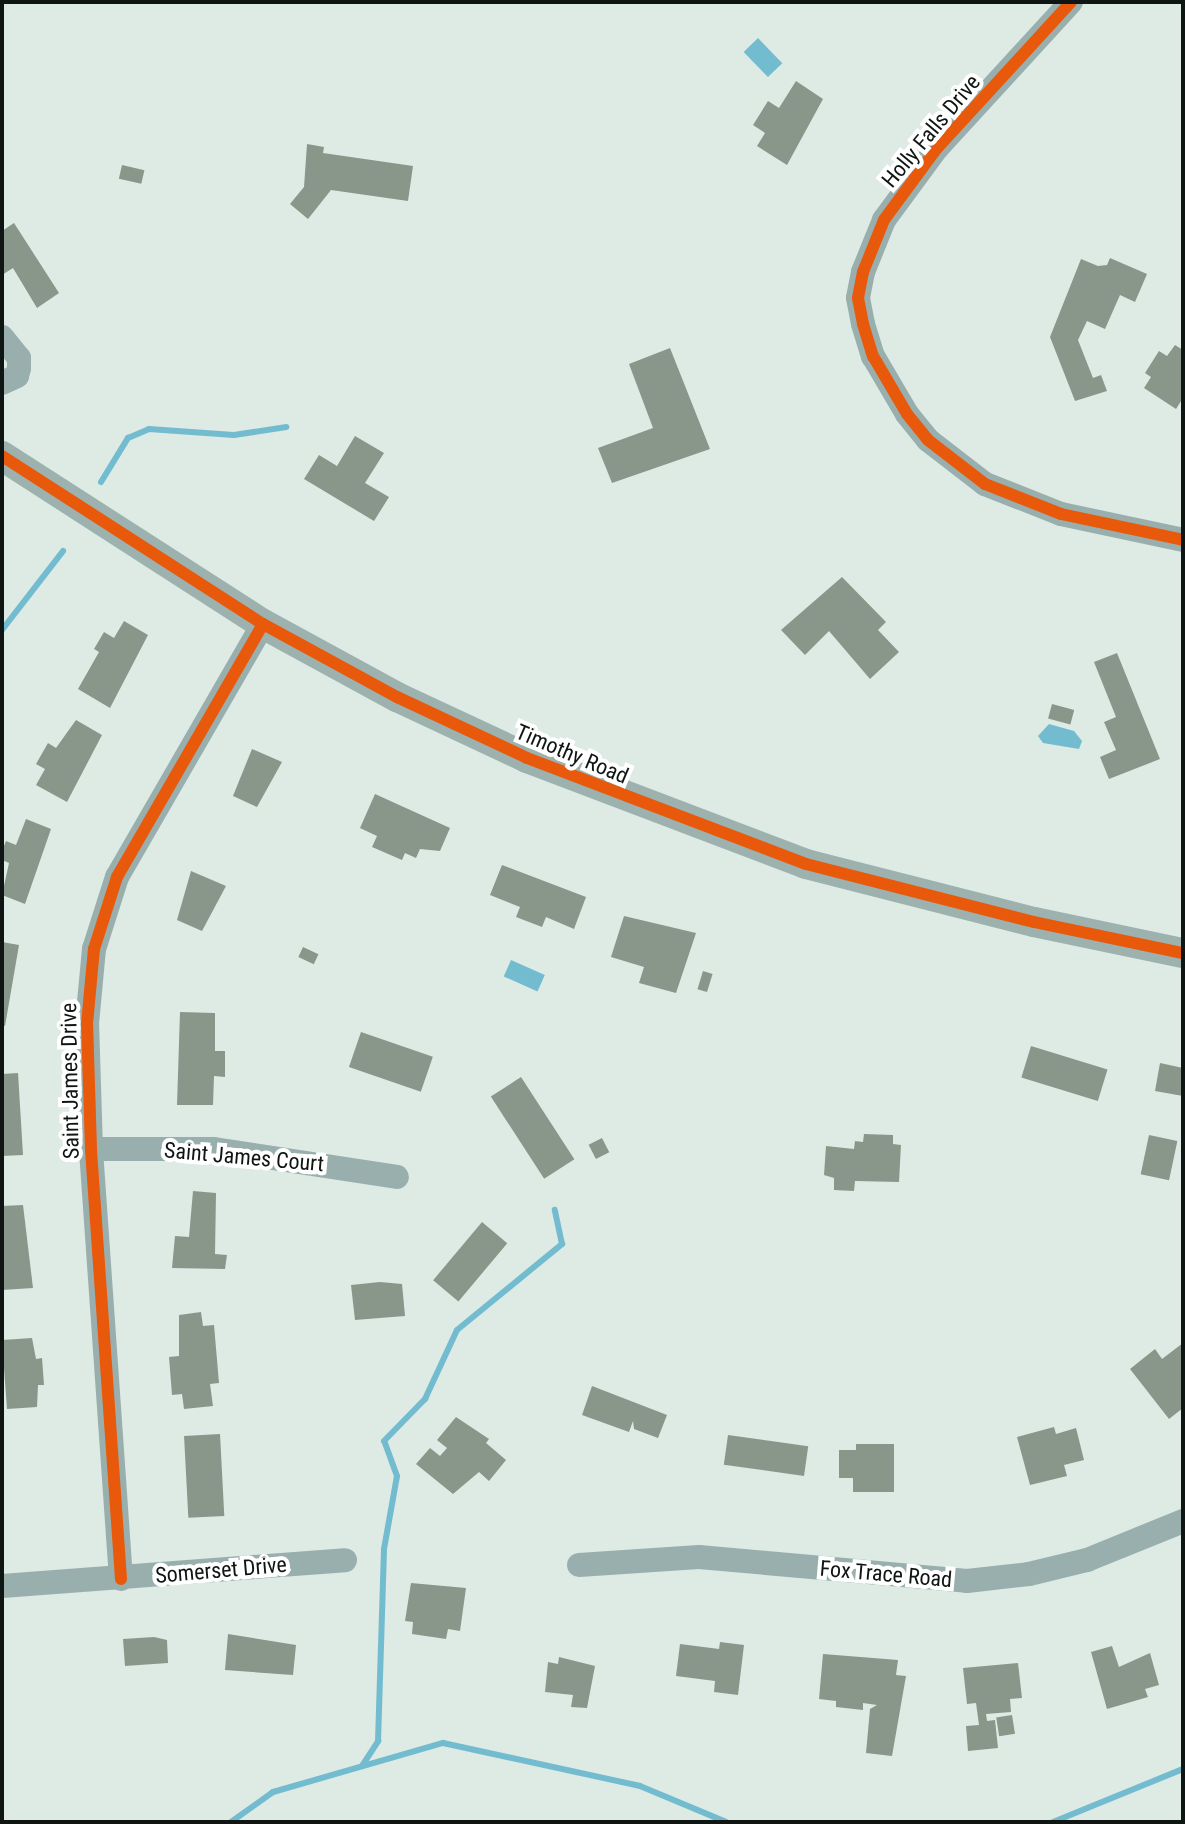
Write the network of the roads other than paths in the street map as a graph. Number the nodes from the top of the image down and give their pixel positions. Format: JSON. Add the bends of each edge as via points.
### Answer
{"nodes":[{"id":1,"x":1071,"y":2,"type":"edge"},
{"id":2,"x":2,"y":337,"type":"edge"},
{"id":3,"x":2,"y":383,"type":"edge"},
{"id":4,"x":2,"y":456,"type":"edge"},
{"id":5,"x":1183,"y":540,"type":"edge"},
{"id":6,"x":263,"y":624,"type":"junction"},
{"id":7,"x":1183,"y":953,"type":"edge"},
{"id":8,"x":91,"y":1149,"type":"junction"},
{"id":9,"x":397,"y":1177,"type":"dead end"},
{"id":10,"x":1183,"y":1521,"type":"edge"},
{"id":11,"x":345,"y":1560,"type":"dead end"},
{"id":12,"x":579,"y":1565,"type":"dead end"},
{"id":13,"x":121,"y":1579,"type":"junction"},
{"id":14,"x":2,"y":1586,"type":"edge"}],
"edges":[{"from":1,"to":5,"type":"street","name":"Holly Falls Drive","via":[[937,148],[884,220],[863,272],[858,298],[863,324],[873,356],[907,414],[951,460],[985,484],[1061,514]]},
{"from":2,"to":3,"type":"street","via":[[19,358],[19,368],[17,376]]},
{"from":4,"to":6,"type":"main road","name":"Timothy Road"},
{"from":6,"to":7,"type":"main road","name":"Timothy Road","via":[[397,697],[527,758],[745,843],[1019,918]]},
{"from":6,"to":8,"type":"street","name":"Saint James Drive","via":[[132,848],[101,914],[87,1024]]},
{"from":8,"to":9,"type":"street","name":"Saint James Court","via":[[214,1149]]},
{"from":8,"to":13,"type":"street","name":"Saint James Drive"},
{"from":10,"to":12,"type":"street","name":"Fox Trace Road","via":[[1141,1543],[1087,1560],[967,1581],[699,1557]]},
{"from":11,"to":13,"type":"street","name":"Somerset Drive"},
{"from":13,"to":14,"type":"street","name":"Somerset Drive"}]}
